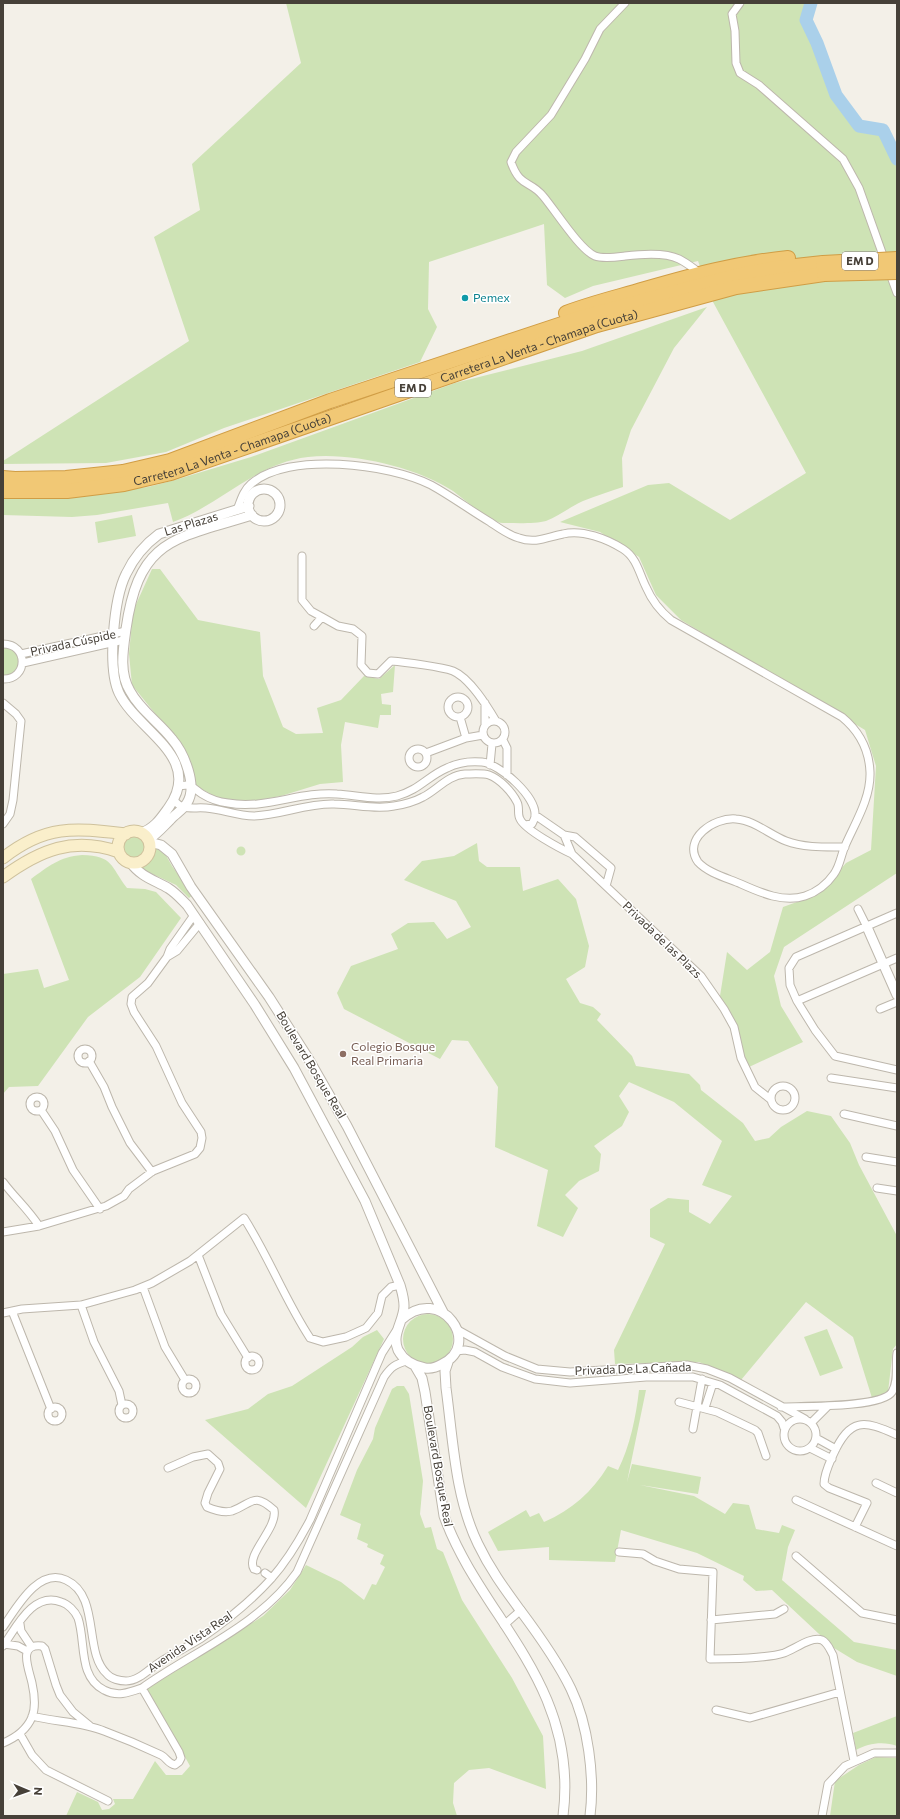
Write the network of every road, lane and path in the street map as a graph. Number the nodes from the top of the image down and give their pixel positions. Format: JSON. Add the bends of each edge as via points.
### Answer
{"nodes":[{"id":1,"x":625,"y":3,"type":"edge"},
{"id":2,"x":740,"y":3,"type":"edge"},
{"id":3,"x":897,"y":252,"type":"edge"},
{"id":4,"x":897,"y":259,"type":"edge"},
{"id":5,"x":824,"y":264,"type":"junction"},
{"id":6,"x":897,"y":272,"type":"edge"},
{"id":7,"x":700,"y":273,"type":"junction"},
{"id":8,"x":897,"y":293,"type":"edge"},
{"id":9,"x":470,"y":353,"type":"junction"},
{"id":10,"x":3,"y":478,"type":"edge"},
{"id":11,"x":3,"y":491,"type":"edge"},
{"id":12,"x":237,"y":510,"type":"junction"},
{"id":13,"x":302,"y":556,"type":"dead end"},
{"id":14,"x":322,"y":617,"type":"junction"},
{"id":15,"x":314,"y":626,"type":"dead end"},
{"id":16,"x":125,"y":636,"type":"junction"},
{"id":17,"x":114,"y":637,"type":"junction"},
{"id":18,"x":3,"y":644,"type":"edge"},
{"id":19,"x":21,"y":654,"type":"junction"},
{"id":20,"x":23,"y":663,"type":"junction"},
{"id":21,"x":3,"y":679,"type":"edge"},
{"id":22,"x":3,"y":703,"type":"edge"},
{"id":23,"x":486,"y":703,"type":"junction"},
{"id":24,"x":460,"y":717,"type":"dead end"},
{"id":25,"x":496,"y":721,"type":"junction"},
{"id":26,"x":485,"y":724,"type":"junction"},
{"id":27,"x":483,"y":735,"type":"junction"},
{"id":28,"x":466,"y":738,"type":"junction"},
{"id":29,"x":503,"y":740,"type":"junction"},
{"id":30,"x":492,"y":744,"type":"junction"},
{"id":31,"x":426,"y":753,"type":"dead end"},
{"id":32,"x":490,"y":765,"type":"junction"},
{"id":33,"x":506,"y":775,"type":"junction"},
{"id":34,"x":178,"y":786,"type":"junction"},
{"id":35,"x":190,"y":786,"type":"junction"},
{"id":36,"x":174,"y":800,"type":"junction"},
{"id":37,"x":184,"y":808,"type":"junction"},
{"id":38,"x":535,"y":815,"type":"junction"},
{"id":39,"x":3,"y":824,"type":"edge"},
{"id":40,"x":525,"y":825,"type":"junction"},
{"id":41,"x":126,"y":834,"type":"junction"},
{"id":42,"x":564,"y":835,"type":"junction"},
{"id":43,"x":146,"y":839,"type":"junction"},
{"id":44,"x":558,"y":848,"type":"junction"},
{"id":45,"x":845,"y":848,"type":"junction"},
{"id":46,"x":119,"y":852,"type":"junction"},
{"id":47,"x":572,"y":854,"type":"junction"},
{"id":48,"x":3,"y":858,"type":"edge"},
{"id":49,"x":131,"y":863,"type":"junction"},
{"id":50,"x":3,"y":877,"type":"edge"},
{"id":51,"x":606,"y":886,"type":"junction"},
{"id":52,"x":858,"y":909,"type":"dead end"},
{"id":53,"x":897,"y":913,"type":"edge"},
{"id":54,"x":194,"y":915,"type":"junction"},
{"id":55,"x":200,"y":923,"type":"junction"},
{"id":56,"x":867,"y":927,"type":"junction"},
{"id":57,"x":167,"y":957,"type":"junction"},
{"id":58,"x":897,"y":958,"type":"edge"},
{"id":59,"x":883,"y":964,"type":"junction"},
{"id":60,"x":897,"y":995,"type":"edge"},
{"id":61,"x":796,"y":1001,"type":"junction"},
{"id":62,"x":897,"y":1002,"type":"edge"},
{"id":63,"x":880,"y":1009,"type":"dead end"},
{"id":64,"x":286,"y":1024,"type":"junction"},
{"id":65,"x":273,"y":1033,"type":"junction"},
{"id":66,"x":89,"y":1062,"type":"dead end"},
{"id":67,"x":897,"y":1070,"type":"edge"},
{"id":68,"x":831,"y":1078,"type":"dead end"},
{"id":69,"x":897,"y":1088,"type":"edge"},
{"id":70,"x":770,"y":1099,"type":"dead end"},
{"id":71,"x":42,"y":1110,"type":"dead end"},
{"id":72,"x":844,"y":1114,"type":"dead end"},
{"id":73,"x":897,"y":1126,"type":"edge"},
{"id":74,"x":866,"y":1157,"type":"dead end"},
{"id":75,"x":897,"y":1162,"type":"edge"},
{"id":76,"x":152,"y":1172,"type":"junction"},
{"id":77,"x":3,"y":1182,"type":"edge"},
{"id":78,"x":877,"y":1188,"type":"dead end"},
{"id":79,"x":897,"y":1191,"type":"edge"},
{"id":80,"x":100,"y":1209,"type":"junction"},
{"id":81,"x":39,"y":1226,"type":"junction"},
{"id":82,"x":3,"y":1232,"type":"edge"},
{"id":83,"x":198,"y":1255,"type":"junction"},
{"id":84,"x":400,"y":1285,"type":"junction"},
{"id":85,"x":143,"y":1287,"type":"junction"},
{"id":86,"x":81,"y":1305,"type":"junction"},
{"id":87,"x":12,"y":1311,"type":"junction"},
{"id":88,"x":443,"y":1312,"type":"junction"},
{"id":89,"x":3,"y":1313,"type":"edge"},
{"id":90,"x":401,"y":1320,"type":"junction"},
{"id":91,"x":397,"y":1329,"type":"junction"},
{"id":92,"x":458,"y":1330,"type":"junction"},
{"id":93,"x":456,"y":1351,"type":"junction"},
{"id":94,"x":897,"y":1353,"type":"edge"},
{"id":95,"x":248,"y":1358,"type":"dead end"},
{"id":96,"x":448,"y":1362,"type":"junction"},
{"id":97,"x":411,"y":1364,"type":"junction"},
{"id":98,"x":702,"y":1379,"type":"junction"},
{"id":99,"x":185,"y":1380,"type":"dead end"},
{"id":100,"x":713,"y":1383,"type":"junction"},
{"id":101,"x":679,"y":1402,"type":"dead end"},
{"id":102,"x":122,"y":1405,"type":"dead end"},
{"id":103,"x":697,"y":1406,"type":"junction"},
{"id":104,"x":781,"y":1407,"type":"junction"},
{"id":105,"x":827,"y":1407,"type":"junction"},
{"id":106,"x":705,"y":1408,"type":"junction"},
{"id":107,"x":51,"y":1409,"type":"dead end"},
{"id":108,"x":808,"y":1421,"type":"junction"},
{"id":109,"x":784,"y":1428,"type":"junction"},
{"id":110,"x":693,"y":1429,"type":"dead end"},
{"id":111,"x":897,"y":1435,"type":"edge"},
{"id":112,"x":816,"y":1438,"type":"junction"},
{"id":113,"x":810,"y":1448,"type":"junction"},
{"id":114,"x":836,"y":1450,"type":"junction"},
{"id":115,"x":766,"y":1456,"type":"dead end"},
{"id":116,"x":832,"y":1459,"type":"junction"},
{"id":117,"x":168,"y":1468,"type":"dead end"},
{"id":118,"x":876,"y":1483,"type":"dead end"},
{"id":119,"x":897,"y":1492,"type":"edge"},
{"id":120,"x":796,"y":1500,"type":"dead end"},
{"id":121,"x":855,"y":1527,"type":"junction"},
{"id":122,"x":897,"y":1546,"type":"edge"},
{"id":123,"x":619,"y":1552,"type":"dead end"},
{"id":124,"x":796,"y":1556,"type":"dead end"},
{"id":125,"x":256,"y":1570,"type":"dead end"},
{"id":126,"x":265,"y":1573,"type":"dead end"},
{"id":127,"x":272,"y":1578,"type":"junction"},
{"id":128,"x":784,"y":1609,"type":"dead end"},
{"id":129,"x":521,"y":1610,"type":"junction"},
{"id":130,"x":711,"y":1620,"type":"junction"},
{"id":131,"x":897,"y":1620,"type":"edge"},
{"id":132,"x":225,"y":1621,"type":"junction"},
{"id":133,"x":20,"y":1624,"type":"junction"},
{"id":134,"x":504,"y":1625,"type":"junction"},
{"id":135,"x":3,"y":1627,"type":"edge"},
{"id":136,"x":232,"y":1631,"type":"junction"},
{"id":137,"x":93,"y":1635,"type":"junction"},
{"id":138,"x":199,"y":1640,"type":"junction"},
{"id":139,"x":83,"y":1641,"type":"junction"},
{"id":140,"x":4,"y":1645,"type":"edge"},
{"id":141,"x":204,"y":1648,"type":"junction"},
{"id":142,"x":29,"y":1649,"type":"junction"},
{"id":143,"x":142,"y":1688,"type":"junction"},
{"id":144,"x":840,"y":1692,"type":"junction"},
{"id":145,"x":716,"y":1710,"type":"dead end"},
{"id":146,"x":32,"y":1716,"type":"junction"},
{"id":147,"x":90,"y":1726,"type":"junction"},
{"id":148,"x":20,"y":1734,"type":"junction"},
{"id":149,"x":3,"y":1743,"type":"edge"},
{"id":150,"x":897,"y":1753,"type":"edge"},
{"id":151,"x":854,"y":1762,"type":"junction"},
{"id":152,"x":108,"y":1801,"type":"dead end"},
{"id":153,"x":563,"y":1816,"type":"edge"},
{"id":154,"x":590,"y":1816,"type":"edge"},
{"id":155,"x":822,"y":1816,"type":"edge"}],
"edges":[{"from":1,"to":7,"type":"street","via":[[600,29],[586,59],[551,115],[516,152],[512,162],[515,173],[520,180],[542,194],[580,246],[595,256],[647,253],[679,259]]},
{"from":2,"to":8,"type":"street","via":[[732,14],[736,63],[740,73],[759,85],[842,159],[859,188]]},
{"from":3,"to":5,"type":"highway"},
{"from":4,"to":5,"type":"highway","name":"Carretera La Venta - Chamapa (Cuota)","number":"EM D","bridge":true},
{"from":5,"to":6,"type":"highway","name":"Carretera La Venta - Chamapa (Cuota)","number":"EM D","bridge":true},
{"from":5,"to":7,"type":"highway","via":[[745,263]]},
{"from":5,"to":9,"type":"highway","name":"Carretera La Venta - Chamapa (Cuota)","number":"EM D","via":[[777,268],[735,276],[583,316]]},
{"from":5,"to":11,"type":"highway","name":"Carretera La Venta - Chamapa (Cuota)","number":"EM D","via":[[591,326],[171,473],[124,484],[67,491]]},
{"from":7,"to":9,"type":"highway","via":[[590,304],[534,324]]},
{"from":9,"to":10,"type":"highway","name":"Carretera La Venta - Chamapa (Cuota)","number":"EM D","via":[[330,401],[170,461],[123,472]]},
{"from":12,"to":16,"type":"street","name":"Las Plazas","via":[[250,511],[174,540],[151,558],[133,592]]},
{"from":12,"to":17,"type":"street","name":"Las Plazas","via":[[159,534],[147,543],[137,554],[126,574],[117,603]]},
{"from":12,"to":45,"type":"street","via":[[243,493],[270,472],[338,463],[386,471],[430,485],[501,530],[520,539],[537,541],[564,533],[577,533],[596,537],[620,548],[636,562],[654,602],[671,620],[842,717],[853,728],[866,748],[870,786]]},
{"from":13,"to":14,"type":"street","via":[[302,600],[311,611]]},
{"from":14,"to":15,"type":"street"},
{"from":14,"to":23,"type":"street","via":[[338,626],[353,629],[362,636],[361,665],[368,673],[378,674],[392,661],[454,672],[473,687]]},
{"from":16,"to":17,"type":"street","name":"Privada Cúspide"},
{"from":16,"to":35,"type":"street","name":"Las Plazas","via":[[125,682],[136,702],[177,746],[186,764]]},
{"from":17,"to":19,"type":"street","name":"Privada Cúspide"},
{"from":17,"to":20,"type":"street","name":"Privada Cúspide"},
{"from":17,"to":34,"type":"street","name":"Las Plazas","via":[[113,670],[119,693],[170,752],[177,768]]},
{"from":18,"to":19,"type":"street","via":[[14,646]]},
{"from":19,"to":20,"type":"street"},
{"from":20,"to":21,"type":"street","via":[[18,674]]},
{"from":22,"to":39,"type":"street","via":[[21,721],[13,800],[10,814]]},
{"from":23,"to":25,"type":"street"},
{"from":23,"to":26,"type":"street"},
{"from":24,"to":28,"type":"street"},
{"from":25,"to":26,"type":"street"},
{"from":25,"to":29,"type":"street","via":[[502,724],[505,730]]},
{"from":26,"to":27,"type":"street"},
{"from":27,"to":28,"type":"street"},
{"from":27,"to":30,"type":"street","via":[[486,741]]},
{"from":28,"to":31,"type":"street"},
{"from":29,"to":30,"type":"street"},
{"from":29,"to":33,"type":"street","via":[[508,748]]},
{"from":30,"to":32,"type":"street"},
{"from":32,"to":33,"type":"street"},
{"from":32,"to":35,"type":"street","via":[[484,762],[468,762],[447,768],[415,790],[396,797],[309,794],[260,804],[229,804],[203,795]]},
{"from":33,"to":38,"type":"street","via":[[518,784],[531,800]]},
{"from":34,"to":35,"type":"street"},
{"from":34,"to":36,"type":"street"},
{"from":35,"to":37,"type":"street","via":[[190,797]]},
{"from":36,"to":37,"type":"street"},
{"from":36,"to":43,"type":"street"},
{"from":37,"to":40,"type":"street","via":[[208,808],[253,816],[309,805],[335,804],[371,808],[395,806],[423,798],[442,783],[464,774],[489,775],[510,790],[518,803],[519,819]]},
{"from":37,"to":43,"type":"street","via":[[158,834]]},
{"from":38,"to":40,"type":"street","via":[[532,824]]},
{"from":38,"to":42,"type":"street"},
{"from":40,"to":44,"type":"street","name":"Privada de las Plazs"},
{"from":41,"to":43,"type":"main road","via":[[134,832]]},
{"from":41,"to":46,"type":"main road","via":[[118,844]]},
{"from":41,"to":48,"type":"main road","via":[[79,829],[62,830],[40,836]]},
{"from":42,"to":44,"type":"street"},
{"from":42,"to":47,"type":"street","name":"Privada de las Plazs"},
{"from":42,"to":51,"type":"street","via":[[575,837],[611,868]]},
{"from":43,"to":49,"type":"main road","via":[[147,856],[140,862]]},
{"from":43,"to":64,"type":"street","name":"Boulevard Bosque Real","via":[[161,845],[172,854],[191,887]]},
{"from":44,"to":47,"type":"street","name":"Privada de las Plazs"},
{"from":45,"to":45,"type":"street","via":[[838,868],[825,885],[805,896],[790,898],[776,897],[752,889],[701,866],[695,859],[693,850],[697,838],[710,826],[723,820],[735,819],[746,821],[787,842]]},
{"from":46,"to":49,"type":"main road"},
{"from":46,"to":50,"type":"main road","via":[[99,846],[65,845],[42,853]]},
{"from":47,"to":51,"type":"street","name":"Privada de las Plazs"},
{"from":49,"to":54,"type":"street","name":"Boulevard Bosque Real","via":[[144,876],[178,895]]},
{"from":51,"to":70,"type":"street","name":"Privada de las Plazs","via":[[701,976],[734,1027],[741,1058],[755,1087]]},
{"from":52,"to":56,"type":"street"},
{"from":53,"to":56,"type":"street"},
{"from":54,"to":55,"type":"street","name":"Boulevard Bosque Real"},
{"from":54,"to":57,"type":"street"},
{"from":55,"to":57,"type":"street","via":[[177,951]]},
{"from":55,"to":65,"type":"street","name":"Boulevard Bosque Real"},
{"from":56,"to":59,"type":"street"},
{"from":56,"to":61,"type":"street","via":[[796,957],[789,968],[790,985]]},
{"from":57,"to":76,"type":"street","via":[[148,983],[132,997],[131,1004],[156,1046],[182,1103],[201,1132],[202,1138],[200,1148],[195,1154]]},
{"from":58,"to":59,"type":"street"},
{"from":59,"to":60,"type":"street"},
{"from":59,"to":61,"type":"street"},
{"from":61,"to":67,"type":"street","via":[[835,1056]]},
{"from":62,"to":63,"type":"street"},
{"from":64,"to":65,"type":"street"},
{"from":64,"to":88,"type":"street","name":"Boulevard Bosque Real","via":[[347,1126]]},
{"from":65,"to":84,"type":"street","name":"Boulevard Bosque Real","via":[[365,1201]]},
{"from":66,"to":76,"type":"street","via":[[104,1087],[130,1143]]},
{"from":68,"to":69,"type":"street"},
{"from":71,"to":80,"type":"street","via":[[73,1170]]},
{"from":72,"to":73,"type":"street"},
{"from":74,"to":75,"type":"street"},
{"from":76,"to":80,"type":"street","via":[[129,1189],[124,1196]]},
{"from":77,"to":81,"type":"street","via":[[13,1196],[28,1209]]},
{"from":78,"to":79,"type":"street"},
{"from":80,"to":81,"type":"street"},
{"from":81,"to":82,"type":"street"},
{"from":83,"to":84,"type":"street","via":[[244,1218],[310,1338],[323,1342],[346,1337],[366,1328],[378,1313],[382,1296],[391,1287]]},
{"from":83,"to":85,"type":"street"},
{"from":83,"to":95,"type":"street","via":[[221,1314]]},
{"from":84,"to":90,"type":"street","name":"Boulevard Bosque Real","via":[[404,1306]]},
{"from":85,"to":86,"type":"street"},
{"from":85,"to":99,"type":"street","via":[[165,1347]]},
{"from":86,"to":87,"type":"street"},
{"from":86,"to":102,"type":"street","via":[[94,1342],[119,1391]]},
{"from":87,"to":89,"type":"street"},
{"from":87,"to":107,"type":"street"},
{"from":88,"to":90,"type":"street","via":[[434,1309],[415,1310]]},
{"from":88,"to":92,"type":"street"},
{"from":90,"to":91,"type":"street"},
{"from":91,"to":97,"type":"street","via":[[397,1348]]},
{"from":91,"to":127,"type":"street","name":"Avenida Vista Real","via":[[382,1353],[310,1520]]},
{"from":92,"to":93,"type":"street"},
{"from":92,"to":104,"type":"street","name":"Privada De La Cañada","via":[[505,1356],[537,1369],[570,1372],[686,1365],[707,1369],[730,1378]]},
{"from":93,"to":96,"type":"street"},
{"from":93,"to":98,"type":"street","name":"Privada De La Cañada","via":[[474,1352],[502,1367],[535,1379],[570,1383],[646,1377]]},
{"from":94,"to":105,"type":"street","via":[[896,1378],[892,1392],[882,1400]]},
{"from":96,"to":97,"type":"street","via":[[427,1368]]},
{"from":96,"to":129,"type":"street","name":"Boulevard Bosque Real","via":[[445,1371],[446,1388],[464,1512],[496,1579]]},
{"from":97,"to":134,"type":"street","name":"Boulevard Bosque Real","via":[[422,1378],[444,1516],[456,1544]]},
{"from":97,"to":136,"type":"street","name":"Avenida Vista Real","via":[[395,1364],[384,1378],[297,1572],[274,1600]]},
{"from":98,"to":100,"type":"street","name":"Privada De La Cañada"},
{"from":98,"to":103,"type":"street"},
{"from":100,"to":106,"type":"street"},
{"from":100,"to":109,"type":"street","name":"Privada De La Cañada","via":[[777,1416]]},
{"from":101,"to":103,"type":"street"},
{"from":103,"to":106,"type":"street"},
{"from":103,"to":110,"type":"street"},
{"from":104,"to":105,"type":"street"},
{"from":104,"to":108,"type":"street","name":"Privada De La Cañada"},
{"from":105,"to":108,"type":"street"},
{"from":106,"to":115,"type":"street","via":[[758,1433]]},
{"from":108,"to":109,"type":"street","via":[[800,1418],[792,1420]]},
{"from":108,"to":112,"type":"street","via":[[814,1427]]},
{"from":109,"to":113,"type":"street","via":[[784,1438],[789,1448],[800,1452]]},
{"from":111,"to":114,"type":"street","via":[[867,1424],[854,1427],[847,1431]]},
{"from":112,"to":113,"type":"street"},
{"from":112,"to":114,"type":"street"},
{"from":113,"to":116,"type":"street"},
{"from":114,"to":116,"type":"street"},
{"from":116,"to":121,"type":"street","via":[[824,1477],[824,1484],[866,1503]]},
{"from":117,"to":125,"type":"street","via":[[193,1457],[208,1454],[218,1463],[220,1470],[208,1493],[205,1503],[207,1507],[231,1511],[250,1501],[262,1501],[274,1510],[276,1516],[273,1524],[253,1562]]},
{"from":118,"to":119,"type":"street"},
{"from":120,"to":121,"type":"street"},
{"from":121,"to":122,"type":"street"},
{"from":123,"to":130,"type":"street","via":[[643,1554],[679,1569],[712,1572]]},
{"from":124,"to":131,"type":"street","via":[[862,1613]]},
{"from":126,"to":127,"type":"street"},
{"from":127,"to":132,"type":"street","name":"Avenida Vista Real"},
{"from":128,"to":130,"type":"street","via":[[774,1614]]},
{"from":129,"to":134,"type":"street"},
{"from":129,"to":154,"type":"street","name":"Boulevard Bosque Real","via":[[571,1689],[582,1716],[590,1766]]},
{"from":130,"to":144,"type":"street","via":[[710,1659],[783,1653],[814,1640],[822,1640],[833,1655]]},
{"from":132,"to":136,"type":"street"},
{"from":132,"to":138,"type":"street","name":"Avenida Vista Real"},
{"from":133,"to":139,"type":"street","name":"Avenida Vista Real","via":[[30,1609],[38,1603],[56,1600],[66,1603],[77,1616]]},
{"from":133,"to":140,"type":"street","name":"Avenida Vista Real"},
{"from":133,"to":142,"type":"street"},
{"from":134,"to":153,"type":"street","name":"Boulevard Bosque Real","via":[[527,1661],[557,1728],[565,1777]]},
{"from":135,"to":137,"type":"street","name":"Avenida Vista Real","via":[[31,1589],[42,1581],[62,1578],[75,1586],[81,1594]]},
{"from":136,"to":141,"type":"street","name":"Avenida Vista Real"},
{"from":137,"to":138,"type":"street","name":"Avenida Vista Real","via":[[96,1655],[107,1675],[116,1680],[127,1681],[136,1679],[159,1662]]},
{"from":137,"to":139,"type":"street"},
{"from":138,"to":141,"type":"street"},
{"from":139,"to":143,"type":"street","name":"Avenida Vista Real","via":[[87,1671],[91,1680],[99,1687],[118,1694]]},
{"from":140,"to":142,"type":"street"},
{"from":141,"to":143,"type":"street","name":"Avenida Vista Real"},
{"from":142,"to":146,"type":"street","via":[[26,1660],[34,1695]]},
{"from":142,"to":147,"type":"street","via":[[42,1646],[60,1695]]},
{"from":143,"to":147,"type":"street","via":[[179,1752],[181,1758],[175,1765],[170,1764],[162,1756]]},
{"from":144,"to":145,"type":"street","via":[[750,1718]]},
{"from":144,"to":151,"type":"street"},
{"from":146,"to":147,"type":"street"},
{"from":146,"to":148,"type":"street"},
{"from":148,"to":149,"type":"street"},
{"from":148,"to":152,"type":"street","via":[[32,1755],[46,1770]]},
{"from":150,"to":151,"type":"street","via":[[874,1753]]},
{"from":151,"to":155,"type":"street","via":[[845,1766],[828,1784]]}]}
